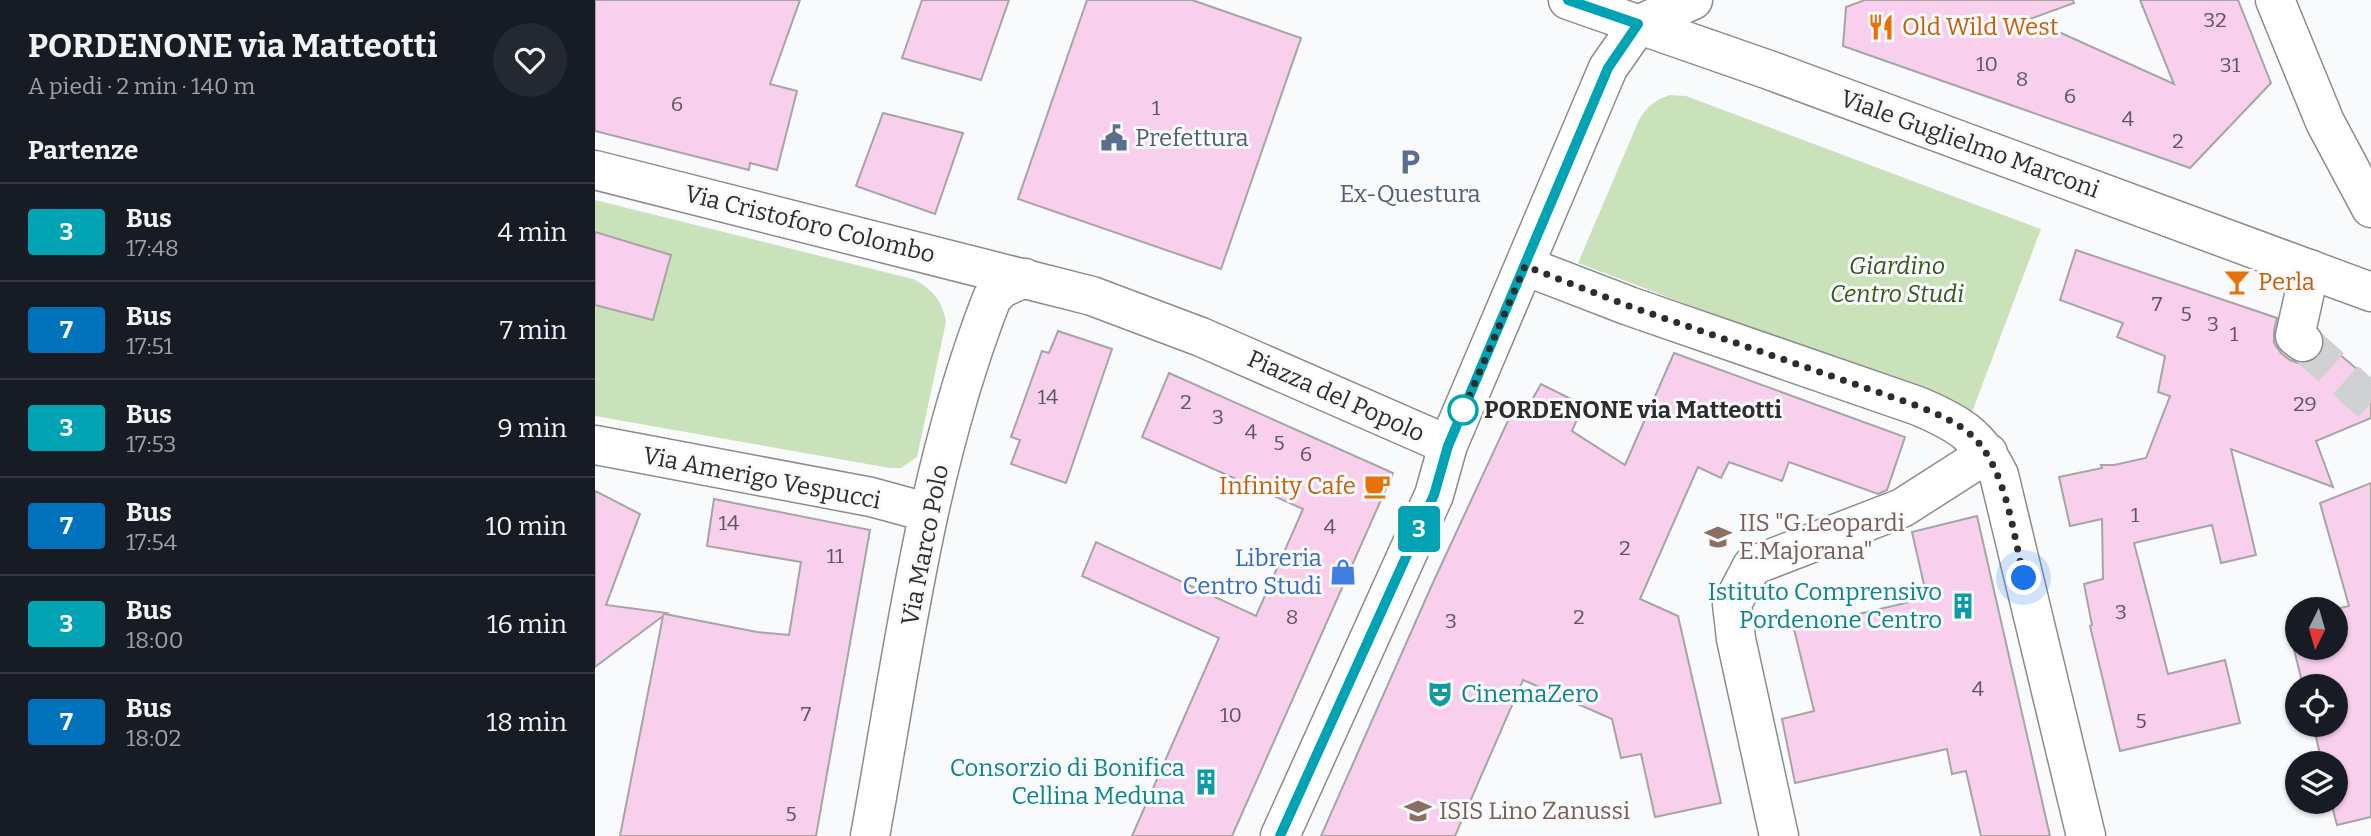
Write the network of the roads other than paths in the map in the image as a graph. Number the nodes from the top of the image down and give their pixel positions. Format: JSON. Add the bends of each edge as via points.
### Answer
{"nodes":[{"id":1,"x":1568,"y":0,"type":"edge"},
{"id":2,"x":1693,"y":0,"type":"edge"},
{"id":3,"x":2275,"y":0,"type":"edge"},
{"id":4,"x":1638,"y":24,"type":"junction"},
{"id":5,"x":595,"y":170,"type":"edge"},
{"id":6,"x":2371,"y":208,"type":"edge"},
{"id":7,"x":1525,"y":266,"type":"junction"},
{"id":8,"x":2310,"y":270,"type":"junction"},
{"id":9,"x":1025,"y":278,"type":"junction"},
{"id":10,"x":2371,"y":292,"type":"edge"},
{"id":11,"x":2303,"y":342,"type":"tunnel mouth"},
{"id":12,"x":595,"y":445,"type":"edge"},
{"id":13,"x":1448,"y":446,"type":"junction"},
{"id":14,"x":1988,"y":453,"type":"junction"},
{"id":15,"x":928,"y":516,"type":"junction"},
{"id":16,"x":870,"y":836,"type":"edge"},
{"id":17,"x":1280,"y":836,"type":"edge"},
{"id":18,"x":1779,"y":836,"type":"edge"},
{"id":19,"x":2086,"y":836,"type":"edge"}],
"edges":[{"from":1,"to":4,"type":"street","name":"Viale Guglielmo Marconi"},
{"from":2,"to":4,"type":"street"},
{"from":3,"to":6,"type":"street","via":[[2325,122]]},
{"from":4,"to":7,"type":"street","name":"Piazza del Popolo","via":[[1608,68]]},
{"from":4,"to":8,"type":"street","name":"Viale Guglielmo Marconi"},
{"from":5,"to":9,"type":"street","name":"Via Cristoforo Colombo"},
{"from":7,"to":13,"type":"street","name":"Piazza del Popolo"},
{"from":7,"to":14,"type":"street","via":[[1918,406],[1951,420]]},
{"from":8,"to":10,"type":"street","name":"Viale Guglielmo Marconi"},
{"from":8,"to":11,"type":"street","via":[[2295,335]]},
{"from":9,"to":13,"type":"street","name":"Piazza del Popolo","via":[[1092,296],[1201,337]]},
{"from":9,"to":15,"type":"street","name":"Via Marco Polo","via":[[992,298],[954,411]]},
{"from":12,"to":15,"type":"street","name":"Via Amerigo Vespucci","via":[[871,497]]},
{"from":13,"to":17,"type":"street","via":[[1434,495]]},
{"from":14,"to":18,"type":"street","via":[[1902,508],[1752,566],[1732,604]]},
{"from":14,"to":19,"type":"street","via":[[1999,475]]},
{"from":15,"to":16,"type":"street","name":"Via Marco Polo"}]}
